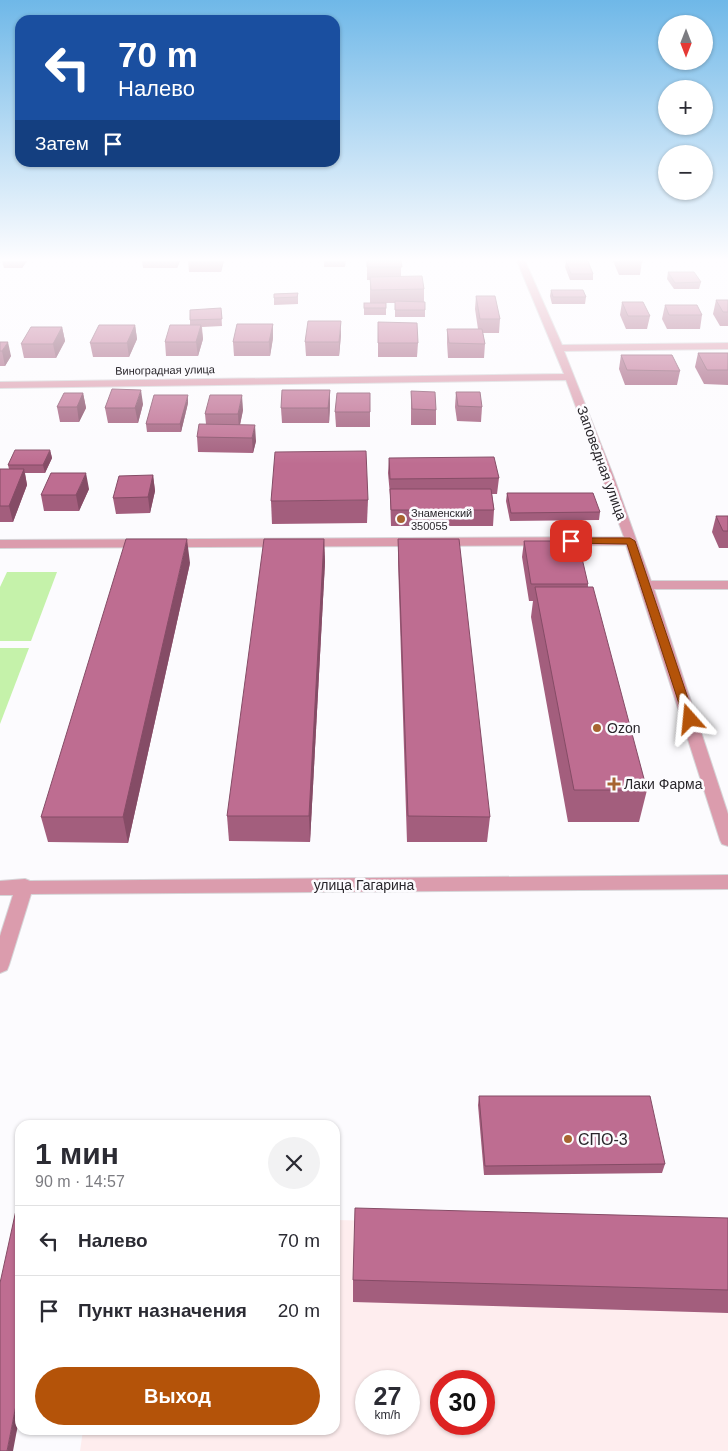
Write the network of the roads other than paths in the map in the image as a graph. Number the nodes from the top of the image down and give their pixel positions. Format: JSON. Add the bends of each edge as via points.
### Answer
{"nodes":[{"id":1,"x":551,"y":329,"type":"edge"},
{"id":2,"x":728,"y":346,"type":"edge"},
{"id":3,"x":560,"y":348,"type":"junction"},
{"id":4,"x":571,"y":377,"type":"junction"},
{"id":5,"x":0,"y":385,"type":"edge"},
{"id":6,"x":630,"y":541,"type":"junction"},
{"id":7,"x":0,"y":544,"type":"edge"},
{"id":8,"x":728,"y":585,"type":"edge"},
{"id":9,"x":646,"y":586,"type":"junction"},
{"id":10,"x":728,"y":840,"type":"edge"},
{"id":11,"x":728,"y":882,"type":"edge"},
{"id":12,"x":25,"y":886,"type":"junction"},
{"id":13,"x":0,"y":888,"type":"edge"},
{"id":14,"x":0,"y":965,"type":"edge"}],
"edges":[{"from":1,"to":3,"type":"street","name":"Заповедная улица"},
{"from":2,"to":3,"type":"street"},
{"from":3,"to":4,"type":"street","name":"Заповедная улица"},
{"from":4,"to":5,"type":"street","name":"Виноградная улица"},
{"from":4,"to":6,"type":"street","name":"Заповедная улица"},
{"from":6,"to":7,"type":"street"},
{"from":6,"to":9,"type":"street","name":"Заповедная улица"},
{"from":8,"to":9,"type":"street"},
{"from":9,"to":10,"type":"street","name":"Заповедная улица"},
{"from":11,"to":12,"type":"street","name":"улица Гагарина"},
{"from":12,"to":13,"type":"street","name":"улица Гагарина"},
{"from":12,"to":14,"type":"street"}]}
